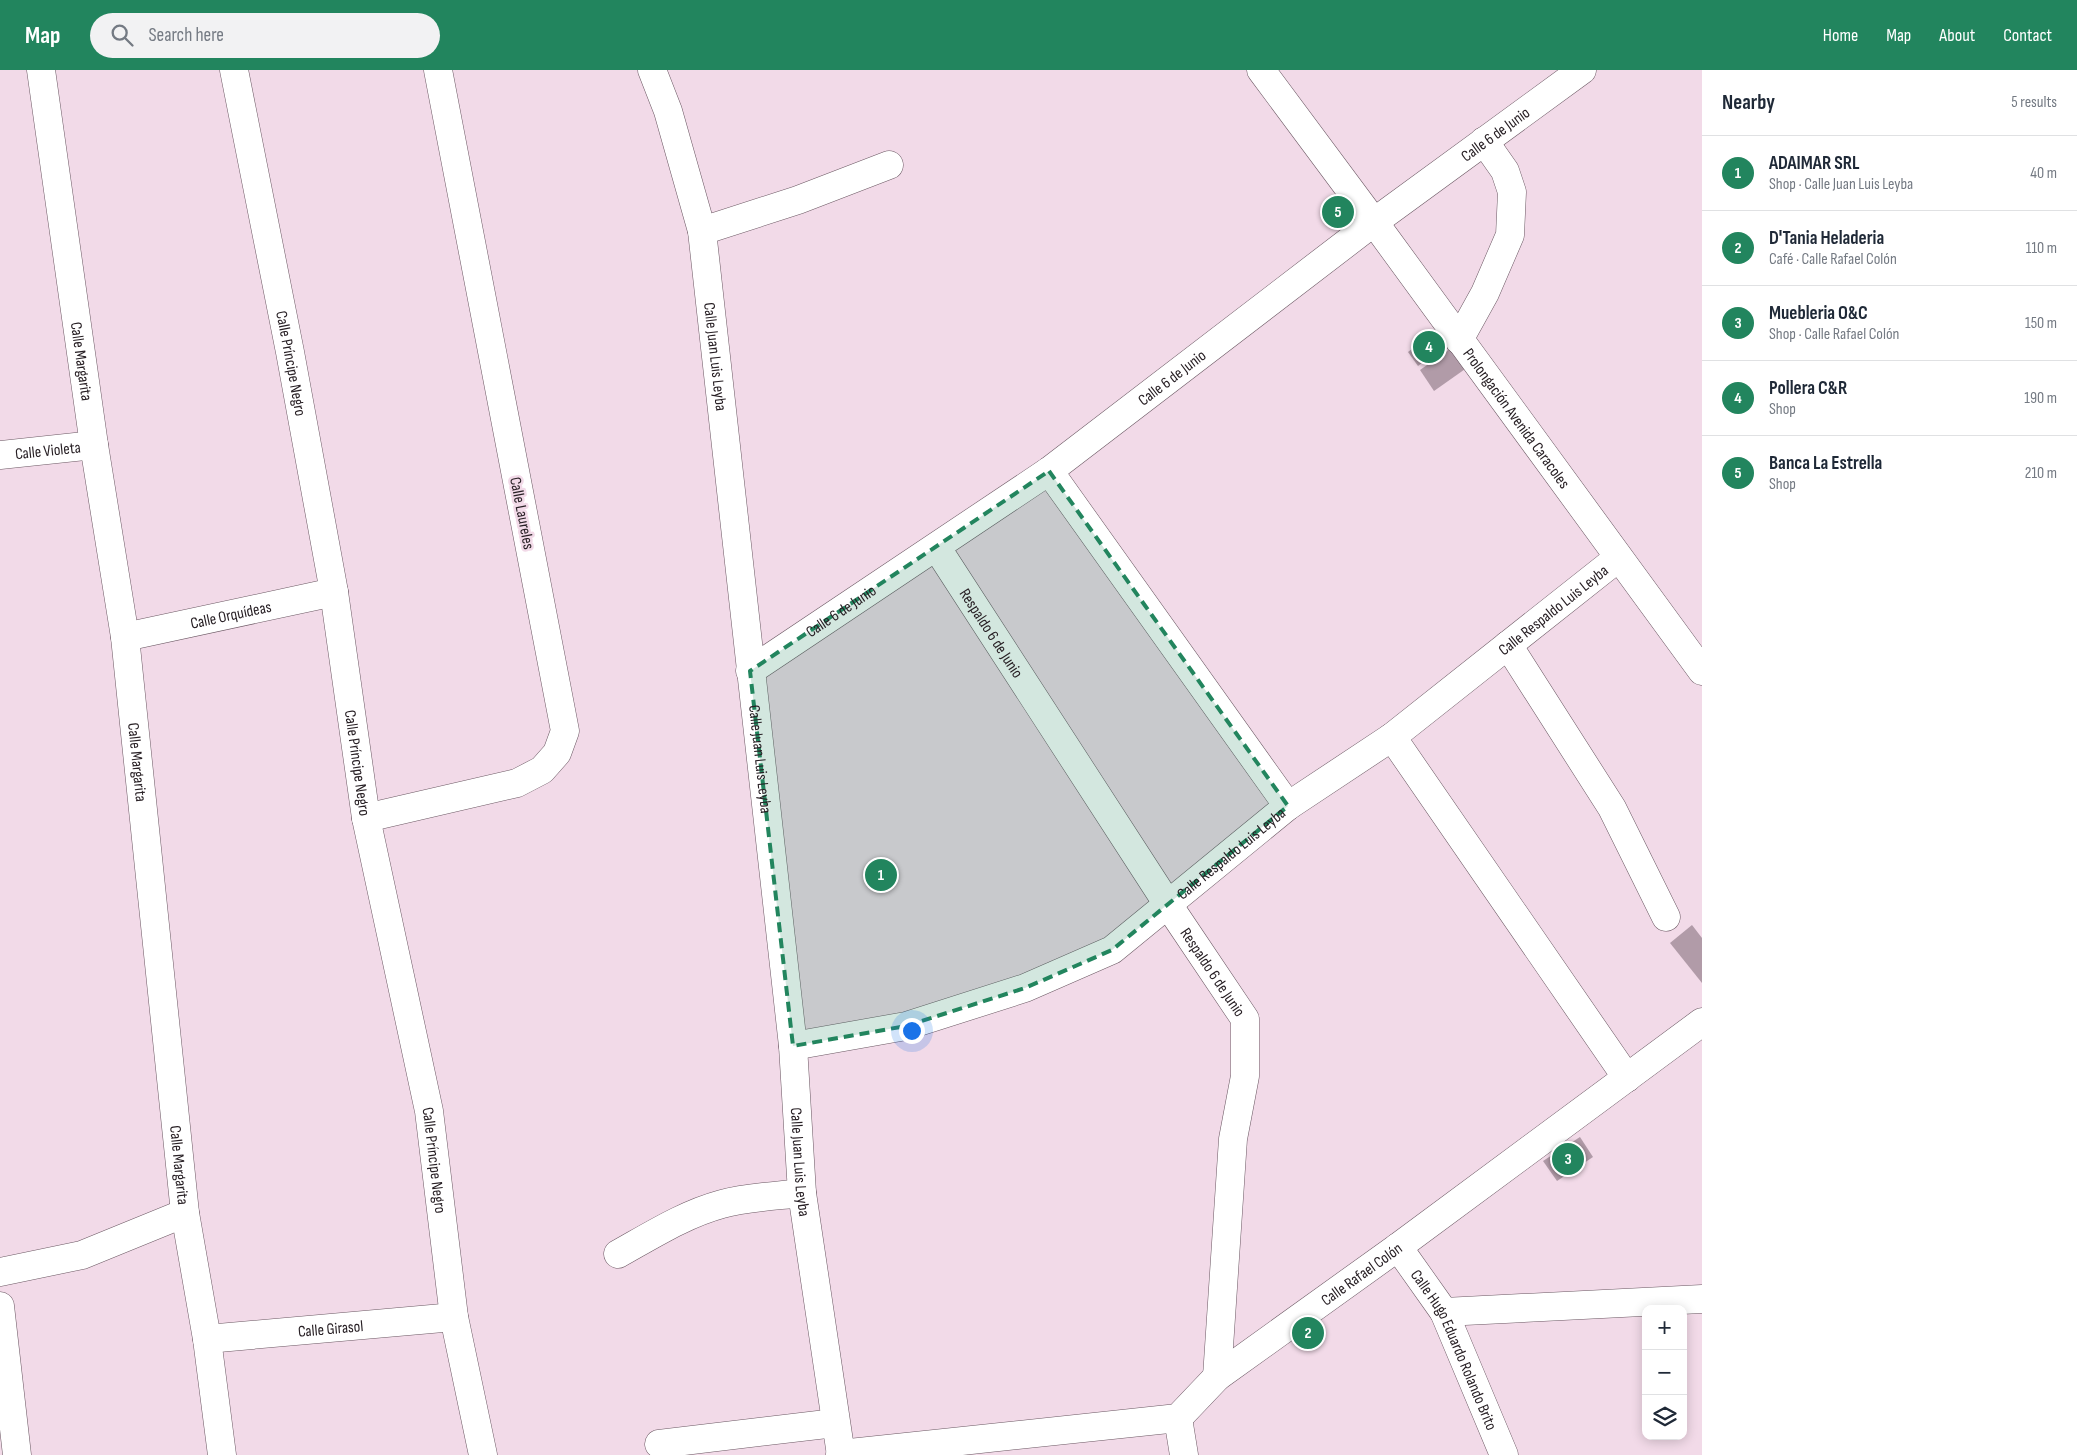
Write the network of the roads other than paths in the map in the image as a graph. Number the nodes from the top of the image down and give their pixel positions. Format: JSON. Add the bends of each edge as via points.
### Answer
{"nodes":[{"id":1,"x":41,"y":70,"type":"edge"},
{"id":2,"x":234,"y":70,"type":"edge"},
{"id":3,"x":438,"y":70,"type":"edge"},
{"id":4,"x":652,"y":70,"type":"edge"},
{"id":5,"x":1261,"y":70,"type":"edge"},
{"id":6,"x":1582,"y":70,"type":"edge"},
{"id":7,"x":1484,"y":141,"type":"junction"},
{"id":8,"x":889,"y":165,"type":"dead end"},
{"id":9,"x":1374,"y":222,"type":"junction"},
{"id":10,"x":702,"y":230,"type":"junction"},
{"id":11,"x":1459,"y":340,"type":"junction"},
{"id":12,"x":94,"y":445,"type":"junction"},
{"id":13,"x":0,"y":455,"type":"edge"},
{"id":14,"x":1049,"y":471,"type":"junction"},
{"id":15,"x":937,"y":548,"type":"junction"},
{"id":16,"x":1618,"y":558,"type":"junction"},
{"id":17,"x":334,"y":592,"type":"junction"},
{"id":18,"x":125,"y":637,"type":"junction"},
{"id":19,"x":1508,"y":645,"type":"junction"},
{"id":20,"x":750,"y":671,"type":"junction"},
{"id":21,"x":1702,"y":671,"type":"edge"},
{"id":22,"x":1392,"y":737,"type":"junction"},
{"id":23,"x":1288,"y":806,"type":"junction"},
{"id":24,"x":366,"y":818,"type":"junction"},
{"id":25,"x":1167,"y":903,"type":"junction"},
{"id":26,"x":1666,"y":917,"type":"dead end"},
{"id":27,"x":1702,"y":1022,"type":"edge"},
{"id":28,"x":793,"y":1046,"type":"junction"},
{"id":29,"x":1627,"y":1078,"type":"junction"},
{"id":30,"x":802,"y":1193,"type":"junction"},
{"id":31,"x":185,"y":1213,"type":"junction"},
{"id":32,"x":1398,"y":1247,"type":"junction"},
{"id":33,"x":618,"y":1254,"type":"dead end"},
{"id":34,"x":0,"y":1272,"type":"edge"},
{"id":35,"x":1702,"y":1299,"type":"edge"},
{"id":36,"x":0,"y":1306,"type":"edge"},
{"id":37,"x":1444,"y":1312,"type":"junction"},
{"id":38,"x":454,"y":1317,"type":"junction"},
{"id":39,"x":207,"y":1339,"type":"junction"},
{"id":40,"x":1217,"y":1377,"type":"junction"},
{"id":41,"x":1178,"y":1418,"type":"junction"},
{"id":42,"x":835,"y":1423,"type":"junction"},
{"id":43,"x":10,"y":1440,"type":"edge"},
{"id":44,"x":659,"y":1444,"type":"dead end"},
{"id":45,"x":840,"y":1454,"type":"edge"},
{"id":46,"x":222,"y":1455,"type":"edge"},
{"id":47,"x":482,"y":1455,"type":"edge"},
{"id":48,"x":1184,"y":1455,"type":"edge"},
{"id":49,"x":1504,"y":1455,"type":"edge"}],
"edges":[{"from":1,"to":12,"type":"street","name":"Calle Margarita"},
{"from":2,"to":17,"type":"street","name":"Calle Príncipe Negro"},
{"from":3,"to":24,"type":"street","name":"Calle Laureles","via":[[565,732],[557,753],[542,770],[517,783]]},
{"from":4,"to":10,"type":"street","name":"Calle Juan Luis Leyba","via":[[668,111]]},
{"from":5,"to":9,"type":"street","name":"Prolongación Avenida Caracoles"},
{"from":6,"to":7,"type":"street","name":"Calle 6 de Junio"},
{"from":7,"to":9,"type":"street","name":"Calle 6 de Junio"},
{"from":7,"to":11,"type":"street","via":[[1505,171],[1512,192],[1510,235],[1485,293]]},
{"from":8,"to":10,"type":"street","via":[[798,200]]},
{"from":9,"to":11,"type":"street","name":"Prolongación Avenida Caracoles"},
{"from":9,"to":14,"type":"street","name":"Calle 6 de Junio"},
{"from":10,"to":20,"type":"street","name":"Calle Juan Luis Leyba"},
{"from":11,"to":16,"type":"street","name":"Prolongación Avenida Caracoles"},
{"from":12,"to":13,"type":"street","name":"Calle Violeta"},
{"from":12,"to":18,"type":"street","name":"Calle Margarita"},
{"from":14,"to":15,"type":"street","name":"Calle 6 de Junio"},
{"from":14,"to":23,"type":"street"},
{"from":15,"to":20,"type":"street","name":"Calle 6 de Junio"},
{"from":15,"to":25,"type":"street","name":"Respaldo 6 de Junio"},
{"from":16,"to":19,"type":"street","name":"Calle Respaldo Luis Leyba"},
{"from":16,"to":21,"type":"street","name":"Prolongación Avenida Caracoles"},
{"from":17,"to":18,"type":"street","name":"Calle Orquídeas"},
{"from":17,"to":24,"type":"street","name":"Calle Príncipe Negro"},
{"from":18,"to":31,"type":"street","name":"Calle Margarita"},
{"from":19,"to":22,"type":"street","name":"Calle Respaldo Luis Leyba"},
{"from":19,"to":26,"type":"street","via":[[1612,808]]},
{"from":20,"to":28,"type":"street","name":"Calle Juan Luis Leyba"},
{"from":22,"to":23,"type":"street","name":"Calle Respaldo Luis Leyba"},
{"from":22,"to":29,"type":"street"},
{"from":23,"to":25,"type":"street","name":"Calle Respaldo Luis Leyba"},
{"from":24,"to":38,"type":"street","name":"Calle Príncipe Negro","via":[[428,1111]]},
{"from":25,"to":28,"type":"street","name":"Calle Respaldo Luis Leyba","via":[[1112,950],[1025,988],[906,1026]]},
{"from":25,"to":40,"type":"street","name":"Respaldo 6 de Junio","via":[[1245,1019],[1245,1076],[1233,1139]]},
{"from":27,"to":29,"type":"street","name":"Calle Rafael Colón"},
{"from":28,"to":30,"type":"street","name":"Calle Juan Luis Leyba"},
{"from":29,"to":32,"type":"street","name":"Calle Rafael Colón"},
{"from":30,"to":33,"type":"street","via":[[724,1203],[702,1210]]},
{"from":30,"to":42,"type":"street","name":"Calle Juan Luis Leyba"},
{"from":31,"to":34,"type":"street","via":[[82,1255]]},
{"from":31,"to":39,"type":"street","name":"Calle Margarita"},
{"from":32,"to":37,"type":"street","name":"Calle Hugo Eduardo Rolando Brito"},
{"from":32,"to":40,"type":"street","name":"Calle Rafael Colón"},
{"from":35,"to":37,"type":"street"},
{"from":36,"to":43,"type":"street"},
{"from":37,"to":49,"type":"street","name":"Calle Hugo Eduardo Rolando Brito"},
{"from":38,"to":39,"type":"street","name":"Calle Girasol"},
{"from":38,"to":47,"type":"street","name":"Calle Príncipe Negro"},
{"from":39,"to":46,"type":"street","name":"Calle Margarita"},
{"from":40,"to":41,"type":"street","name":"Calle Rafael Colón"},
{"from":41,"to":45,"type":"street"},
{"from":41,"to":48,"type":"street"},
{"from":42,"to":44,"type":"street"},
{"from":42,"to":45,"type":"street","name":"Calle Juan Luis Leyba"}]}
